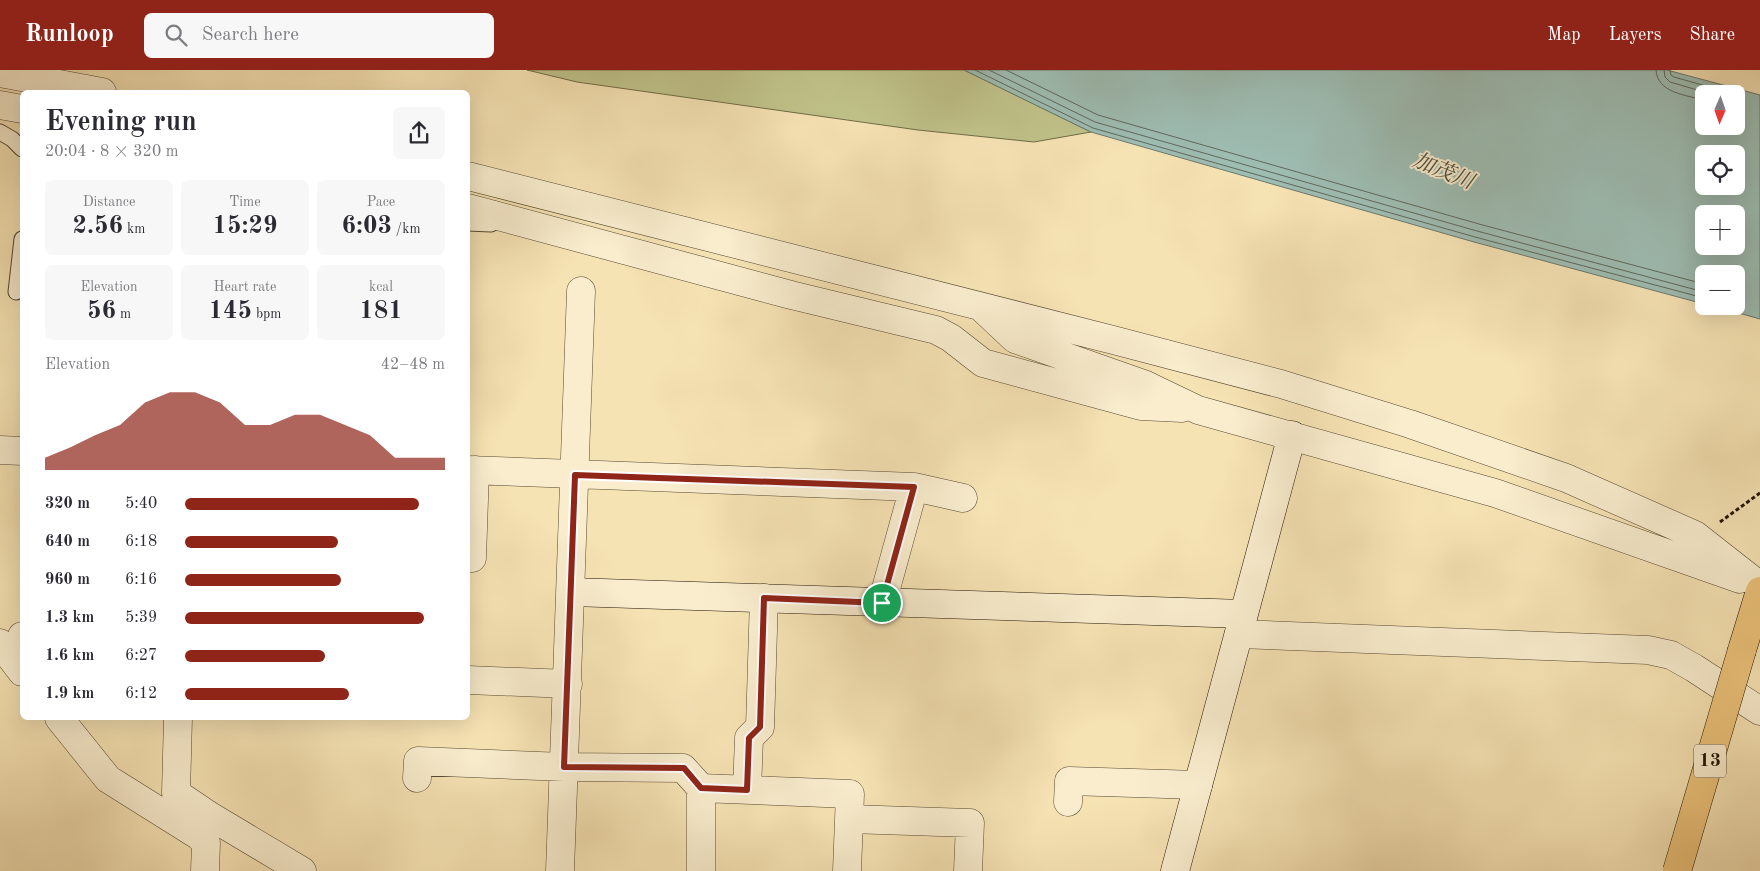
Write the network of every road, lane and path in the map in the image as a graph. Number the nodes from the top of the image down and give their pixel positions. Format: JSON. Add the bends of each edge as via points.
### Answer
{"nodes":[{"id":1,"x":0,"y":73,"type":"edge"},
{"id":2,"x":91,"y":90,"type":"edge"},
{"id":3,"x":0,"y":105,"type":"edge"},
{"id":4,"x":20,"y":109,"type":"edge"},
{"id":5,"x":0,"y":132,"type":"edge"},
{"id":6,"x":20,"y":147,"type":"edge"},
{"id":7,"x":470,"y":177,"type":"edge"},
{"id":8,"x":470,"y":209,"type":"edge"},
{"id":9,"x":470,"y":223,"type":"edge"},
{"id":10,"x":533,"y":225,"type":"junction"},
{"id":11,"x":20,"y":257,"type":"edge"},
{"id":12,"x":582,"y":291,"type":"dead end"},
{"id":13,"x":16,"y":292,"type":"dead end"},
{"id":14,"x":980,"y":306,"type":"junction"},
{"id":15,"x":1198,"y":410,"type":"junction"},
{"id":16,"x":1292,"y":435,"type":"junction"},
{"id":17,"x":0,"y":450,"type":"edge"},
{"id":18,"x":20,"y":451,"type":"edge"},
{"id":19,"x":471,"y":470,"type":"edge"},
{"id":20,"x":575,"y":475,"type":"junction"},
{"id":21,"x":914,"y":487,"type":"junction"},
{"id":22,"x":1760,"y":493,"type":"edge"},
{"id":23,"x":963,"y":498,"type":"dead end"},
{"id":24,"x":1716,"y":524,"type":"dead end"},
{"id":25,"x":472,"y":558,"type":"dead end"},
{"id":26,"x":1760,"y":586,"type":"edge"},
{"id":27,"x":1760,"y":591,"type":"edge"},
{"id":28,"x":571,"y":592,"type":"junction"},
{"id":29,"x":764,"y":598,"type":"junction"},
{"id":30,"x":882,"y":603,"type":"junction"},
{"id":31,"x":1241,"y":624,"type":"junction"},
{"id":32,"x":470,"y":680,"type":"edge"},
{"id":33,"x":568,"y":684,"type":"junction"},
{"id":34,"x":1760,"y":711,"type":"edge"},
{"id":35,"x":61,"y":720,"type":"edge"},
{"id":36,"x":178,"y":720,"type":"edge"},
{"id":37,"x":564,"y":767,"type":"junction"},
{"id":38,"x":417,"y":778,"type":"dead end"},
{"id":39,"x":1198,"y":785,"type":"junction"},
{"id":40,"x":701,"y":788,"type":"junction"},
{"id":41,"x":747,"y":790,"type":"junction"},
{"id":42,"x":1068,"y":802,"type":"dead end"},
{"id":43,"x":849,"y":819,"type":"junction"},
{"id":44,"x":204,"y":826,"type":"junction"},
{"id":45,"x":205,"y":871,"type":"edge"},
{"id":46,"x":302,"y":871,"type":"edge"},
{"id":47,"x":560,"y":871,"type":"edge"},
{"id":48,"x":701,"y":871,"type":"edge"},
{"id":49,"x":847,"y":871,"type":"edge"},
{"id":50,"x":968,"y":871,"type":"edge"},
{"id":51,"x":1175,"y":871,"type":"edge"},
{"id":52,"x":1677,"y":871,"type":"edge"}],
"edges":[{"from":1,"to":2,"type":"street"},
{"from":3,"to":4,"type":"street"},
{"from":5,"to":6,"type":"lane"},
{"from":7,"to":14,"type":"street"},
{"from":8,"to":10,"type":"street"},
{"from":9,"to":10,"type":"lane"},
{"from":10,"to":15,"type":"street","via":[[791,295],[936,330],[983,363],[1141,406]]},
{"from":11,"to":13,"type":"lane"},
{"from":12,"to":20,"type":"street"},
{"from":14,"to":15,"type":"street","via":[[1015,339],[1146,385]]},
{"from":14,"to":26,"type":"street","via":[[1282,384],[1566,478],[1696,535]]},
{"from":15,"to":16,"type":"street"},
{"from":16,"to":26,"type":"street","via":[[1495,492]]},
{"from":16,"to":31,"type":"street"},
{"from":17,"to":18,"type":"street"},
{"from":19,"to":20,"type":"street"},
{"from":19,"to":25,"type":"street"},
{"from":20,"to":21,"type":"street"},
{"from":20,"to":28,"type":"street"},
{"from":21,"to":23,"type":"street"},
{"from":21,"to":30,"type":"street"},
{"from":22,"to":24,"type":"path"},
{"from":27,"to":52,"type":"main road","number":"13","bridge":true},
{"from":28,"to":29,"type":"street"},
{"from":28,"to":33,"type":"street"},
{"from":29,"to":30,"type":"street"},
{"from":29,"to":41,"type":"street","via":[[760,727],[749,738]]},
{"from":30,"to":31,"type":"street"},
{"from":31,"to":34,"type":"street","via":[[1648,650],[1671,655]]},
{"from":31,"to":39,"type":"street"},
{"from":32,"to":33,"type":"street"},
{"from":33,"to":37,"type":"street"},
{"from":35,"to":44,"type":"street","via":[[108,779]]},
{"from":36,"to":44,"type":"street","via":[[176,792]]},
{"from":37,"to":38,"type":"street","via":[[418,761]]},
{"from":37,"to":40,"type":"street","via":[[684,768]]},
{"from":37,"to":47,"type":"street"},
{"from":39,"to":42,"type":"street","via":[[1069,781]]},
{"from":39,"to":51,"type":"street"},
{"from":40,"to":41,"type":"street"},
{"from":40,"to":48,"type":"street"},
{"from":41,"to":43,"type":"street","via":[[850,794]]},
{"from":43,"to":49,"type":"street"},
{"from":43,"to":50,"type":"street","via":[[970,823]]},
{"from":44,"to":45,"type":"street"},
{"from":44,"to":46,"type":"street"}]}
